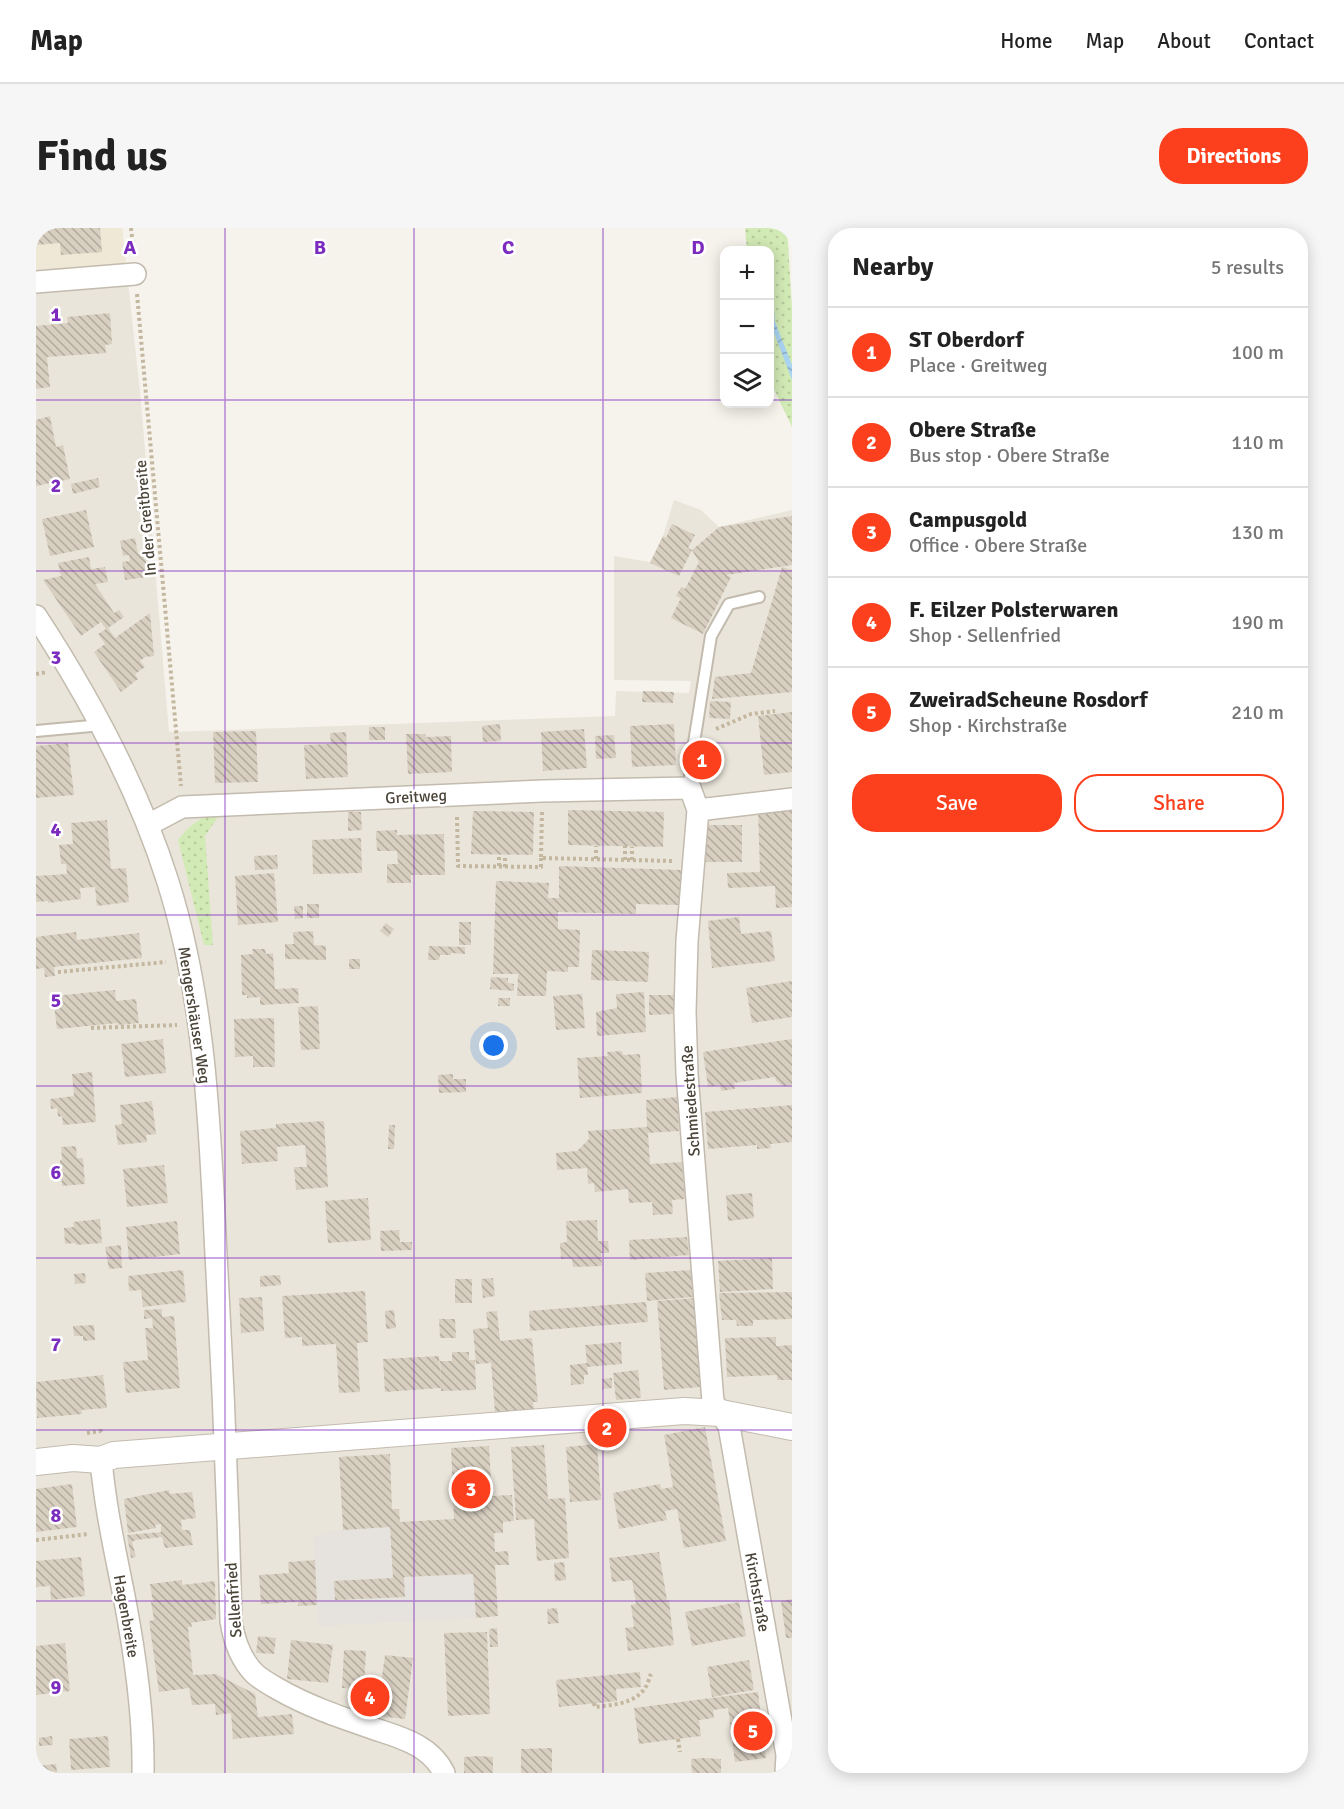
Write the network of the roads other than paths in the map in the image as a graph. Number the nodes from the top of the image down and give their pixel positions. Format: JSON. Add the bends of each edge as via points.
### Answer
{"nodes":[{"id":1,"x":135,"y":274,"type":"road end"},
{"id":2,"x":36,"y":282,"type":"edge"},
{"id":3,"x":759,"y":597,"type":"dead end"},
{"id":4,"x":36,"y":616,"type":"edge"},
{"id":5,"x":102,"y":725,"type":"junction"},
{"id":6,"x":36,"y":731,"type":"edge"},
{"id":7,"x":690,"y":788,"type":"junction"},
{"id":8,"x":792,"y":799,"type":"edge"},
{"id":9,"x":698,"y":810,"type":"junction"},
{"id":10,"x":148,"y":825,"type":"junction"},
{"id":11,"x":721,"y":1413,"type":"junction"},
{"id":12,"x":792,"y":1427,"type":"edge"},
{"id":13,"x":226,"y":1446,"type":"junction"},
{"id":14,"x":101,"y":1460,"type":"junction"},
{"id":15,"x":36,"y":1462,"type":"edge"},
{"id":16,"x":788,"y":1761,"type":"edge"},
{"id":17,"x":143,"y":1773,"type":"edge"},
{"id":18,"x":444,"y":1773,"type":"edge"}],
"edges":[{"from":1,"to":2,"type":"street"},
{"from":3,"to":7,"type":"lane","via":[[729,604],[711,636]]},
{"from":4,"to":5,"type":"street","name":"Mengershäuser Weg"},
{"from":5,"to":6,"type":"lane"},
{"from":5,"to":10,"type":"street","name":"Mengershäuser Weg"},
{"from":7,"to":9,"type":"street","name":"Schmiedestraße"},
{"from":7,"to":10,"type":"street","name":"Greitweg","via":[[542,790],[182,807]]},
{"from":8,"to":9,"type":"street"},
{"from":9,"to":11,"type":"street","name":"Schmiedestraße","via":[[687,953],[687,1074],[713,1402]]},
{"from":10,"to":13,"type":"street","name":"Mengershäuser Weg","via":[[188,960],[199,1024],[211,1152]]},
{"from":11,"to":12,"type":"street"},
{"from":11,"to":13,"type":"street","via":[[684,1411]]},
{"from":11,"to":16,"type":"street","name":"Kirchstraße","via":[[729,1426]]},
{"from":13,"to":14,"type":"street","via":[[114,1455]]},
{"from":13,"to":18,"type":"street","name":"Sellenfried","via":[[231,1621],[234,1639],[246,1663],[256,1675],[292,1697],[418,1746],[434,1756]]},
{"from":14,"to":15,"type":"street"},
{"from":14,"to":17,"type":"street","name":"Hagenbreite","via":[[104,1498],[135,1661]]}]}
